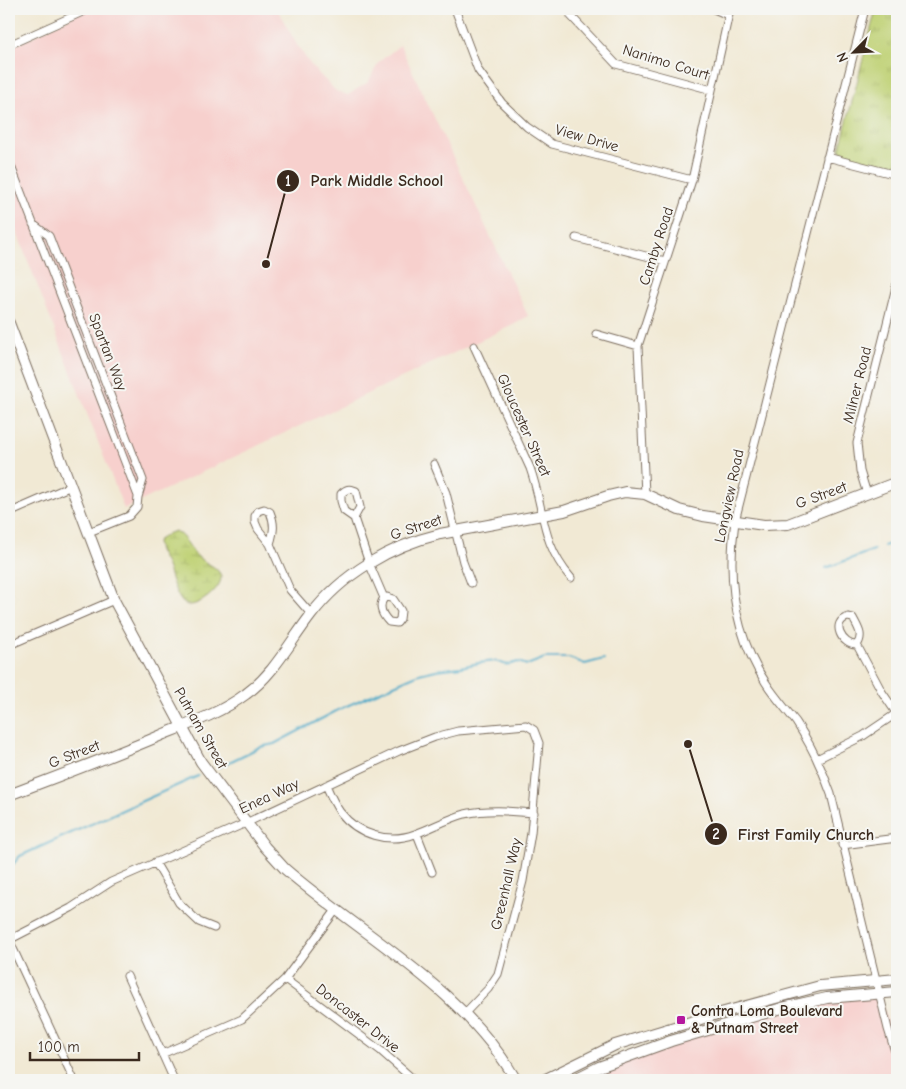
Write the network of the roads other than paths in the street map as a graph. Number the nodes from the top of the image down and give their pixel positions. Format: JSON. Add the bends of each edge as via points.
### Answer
{"nodes":[{"id":1,"x":89,"y":9,"type":"edge"},
{"id":2,"x":455,"y":9,"type":"edge"},
{"id":3,"x":714,"y":9,"type":"edge"},
{"id":4,"x":864,"y":9,"type":"edge"},
{"id":5,"x":729,"y":12,"type":"edge"},
{"id":6,"x":571,"y":16,"type":"dead end"},
{"id":7,"x":9,"y":46,"type":"edge"},
{"id":8,"x":712,"y":90,"type":"junction"},
{"id":9,"x":827,"y":157,"type":"junction"},
{"id":10,"x":9,"y":161,"type":"edge"},
{"id":11,"x":897,"y":175,"type":"edge"},
{"id":12,"x":692,"y":180,"type":"junction"},
{"id":13,"x":33,"y":224,"type":"junction"},
{"id":14,"x":576,"y":238,"type":"dead end"},
{"id":15,"x":665,"y":261,"type":"junction"},
{"id":16,"x":897,"y":283,"type":"edge"},
{"id":17,"x":9,"y":323,"type":"edge"},
{"id":18,"x":596,"y":334,"type":"dead end"},
{"id":19,"x":474,"y":346,"type":"dead end"},
{"id":20,"x":638,"y":346,"type":"junction"},
{"id":21,"x":434,"y":464,"type":"dead end"},
{"id":22,"x":897,"y":482,"type":"edge"},
{"id":23,"x":71,"y":486,"type":"junction"},
{"id":24,"x":645,"y":494,"type":"junction"},
{"id":25,"x":868,"y":494,"type":"junction"},
{"id":26,"x":138,"y":497,"type":"junction"},
{"id":27,"x":9,"y":513,"type":"edge"},
{"id":28,"x":541,"y":516,"type":"junction"},
{"id":29,"x":354,"y":518,"type":"dead end"},
{"id":30,"x":735,"y":522,"type":"junction"},
{"id":31,"x":455,"y":531,"type":"junction"},
{"id":32,"x":89,"y":532,"type":"junction"},
{"id":33,"x":270,"y":544,"type":"dead end"},
{"id":34,"x":369,"y":563,"type":"junction"},
{"id":35,"x":571,"y":578,"type":"dead end"},
{"id":36,"x":471,"y":583,"type":"dead end"},
{"id":37,"x":384,"y":598,"type":"dead end"},
{"id":38,"x":114,"y":600,"type":"junction"},
{"id":39,"x":311,"y":614,"type":"junction"},
{"id":40,"x":9,"y":645,"type":"edge"},
{"id":41,"x":857,"y":645,"type":"dead end"},
{"id":42,"x":897,"y":714,"type":"edge"},
{"id":43,"x":181,"y":727,"type":"junction"},
{"id":44,"x":539,"y":748,"type":"joint"},
{"id":45,"x":817,"y":759,"type":"junction"},
{"id":46,"x":326,"y":785,"type":"junction"},
{"id":47,"x":9,"y":795,"type":"edge"},
{"id":48,"x":534,"y":813,"type":"junction"},
{"id":49,"x":246,"y":823,"type":"junction"},
{"id":50,"x":417,"y":834,"type":"junction"},
{"id":51,"x":897,"y":838,"type":"edge"},
{"id":52,"x":842,"y":845,"type":"junction"},
{"id":53,"x":156,"y":862,"type":"junction"},
{"id":54,"x":432,"y":872,"type":"dead end"},
{"id":55,"x":336,"y":910,"type":"junction"},
{"id":56,"x":214,"y":928,"type":"dead end"},
{"id":57,"x":9,"y":940,"type":"edge"},
{"id":58,"x":127,"y":976,"type":"dead end"},
{"id":59,"x":285,"y":979,"type":"junction"},
{"id":60,"x":897,"y":979,"type":"edge"},
{"id":61,"x":876,"y":980,"type":"junction"},
{"id":62,"x":897,"y":992,"type":"edge"},
{"id":63,"x":880,"y":994,"type":"junction"},
{"id":64,"x":465,"y":1013,"type":"junction"},
{"id":65,"x":162,"y":1054,"type":"junction"},
{"id":66,"x":897,"y":1058,"type":"edge"},
{"id":67,"x":74,"y":1080,"type":"edge"},
{"id":68,"x":174,"y":1080,"type":"edge"},
{"id":69,"x":414,"y":1080,"type":"edge"},
{"id":70,"x":516,"y":1080,"type":"edge"},
{"id":71,"x":544,"y":1080,"type":"edge"},
{"id":72,"x":574,"y":1080,"type":"edge"}],
"edges":[{"from":1,"to":7,"type":"street"},
{"from":2,"to":12,"type":"street","name":"View Drive","via":[[478,70],[502,103],[527,127],[552,144]]},
{"from":3,"to":5,"type":"street"},
{"from":4,"to":9,"type":"street","name":"Longview Road"},
{"from":5,"to":8,"type":"street","name":"Camby Road"},
{"from":6,"to":8,"type":"street","name":"Nanimo Court","via":[[616,64]]},
{"from":8,"to":12,"type":"street","name":"Camby Road"},
{"from":9,"to":11,"type":"street"},
{"from":9,"to":30,"type":"street","name":"Longview Road"},
{"from":10,"to":13,"type":"street","name":"Spartan Way"},
{"from":12,"to":15,"type":"street","name":"Camby Road"},
{"from":13,"to":26,"type":"street","name":"Spartan Way"},
{"from":13,"to":26,"type":"street","name":"Spartan Way","via":[[48,236],[143,480]]},
{"from":14,"to":15,"type":"street"},
{"from":15,"to":20,"type":"street","name":"Camby Road"},
{"from":16,"to":25,"type":"street","name":"Milner Road","via":[[857,443]]},
{"from":17,"to":23,"type":"street","name":"Putnam Street"},
{"from":18,"to":20,"type":"street"},
{"from":19,"to":28,"type":"street","name":"Gloucester Street","via":[[530,468]]},
{"from":20,"to":24,"type":"street","name":"Camby Road"},
{"from":21,"to":31,"type":"street","via":[[446,493]]},
{"from":22,"to":25,"type":"street","name":"G Street"},
{"from":23,"to":27,"type":"street"},
{"from":23,"to":32,"type":"street","name":"Putnam Street"},
{"from":24,"to":28,"type":"street","name":"G Street","via":[[614,494],[570,510]]},
{"from":24,"to":30,"type":"street","name":"G Street","via":[[679,510]]},
{"from":25,"to":30,"type":"street","name":"G Street","via":[[788,524]]},
{"from":26,"to":32,"type":"street","name":"Spartan Way","via":[[137,507],[129,516]]},
{"from":28,"to":31,"type":"street","name":"G Street"},
{"from":28,"to":35,"type":"street","name":"Gloucester Street","via":[[554,556]]},
{"from":29,"to":34,"type":"street"},
{"from":30,"to":45,"type":"street","name":"Longview Road","via":[[731,573],[742,631],[766,684],[795,721]]},
{"from":31,"to":34,"type":"street","name":"G Street","via":[[410,542]]},
{"from":31,"to":36,"type":"street"},
{"from":32,"to":38,"type":"street","name":"Putnam Street"},
{"from":33,"to":39,"type":"street","via":[[290,590]]},
{"from":34,"to":37,"type":"street"},
{"from":34,"to":39,"type":"street","name":"G Street","via":[[337,587]]},
{"from":38,"to":40,"type":"street"},
{"from":38,"to":43,"type":"street","name":"Putnam Street"},
{"from":39,"to":43,"type":"street","name":"G Street","via":[[274,668],[253,689],[231,704]]},
{"from":41,"to":42,"type":"street"},
{"from":42,"to":45,"type":"street","via":[[863,736]]},
{"from":43,"to":47,"type":"street","name":"G Street"},
{"from":43,"to":49,"type":"street","name":"Putnam Street","via":[[205,768]]},
{"from":44,"to":46,"type":"street","name":"Enea Way","via":[[537,734],[526,725],[464,730],[419,743]]},
{"from":44,"to":48,"type":"street","name":"Greenhall Way"},
{"from":45,"to":52,"type":"street","name":"Longview Road","via":[[831,794]]},
{"from":46,"to":49,"type":"street","name":"Enea Way"},
{"from":46,"to":50,"type":"street","via":[[340,812],[360,830],[383,838]]},
{"from":48,"to":50,"type":"street","via":[[479,812],[453,818]]},
{"from":48,"to":64,"type":"street","name":"Greenhall Way","via":[[527,864],[500,967],[493,984]]},
{"from":49,"to":53,"type":"street","name":"Enea Way"},
{"from":49,"to":55,"type":"street","name":"Putnam Street","via":[[285,869]]},
{"from":50,"to":54,"type":"street"},
{"from":51,"to":52,"type":"street"},
{"from":52,"to":61,"type":"street","name":"Longview Road"},
{"from":53,"to":56,"type":"street","via":[[179,903],[199,922]]},
{"from":53,"to":57,"type":"street","name":"Enea Way","via":[[111,882],[71,908]]},
{"from":55,"to":59,"type":"street"},
{"from":55,"to":64,"type":"street","name":"Putnam Street","via":[[423,976]]},
{"from":57,"to":67,"type":"street"},
{"from":58,"to":65,"type":"street"},
{"from":59,"to":65,"type":"street","via":[[242,1019]]},
{"from":59,"to":69,"type":"street","name":"Doncaster Drive"},
{"from":60,"to":61,"type":"street"},
{"from":61,"to":63,"type":"street","name":"Longview Road"},
{"from":61,"to":71,"type":"street","via":[[820,986],[717,1014],[615,1045]]},
{"from":62,"to":63,"type":"street"},
{"from":63,"to":66,"type":"street","name":"Longview Road"},
{"from":63,"to":72,"type":"street","via":[[827,998],[782,1008],[671,1041],[599,1067]]},
{"from":64,"to":70,"type":"street","name":"Putnam Street","via":[[483,1032]]},
{"from":65,"to":68,"type":"street"}]}
